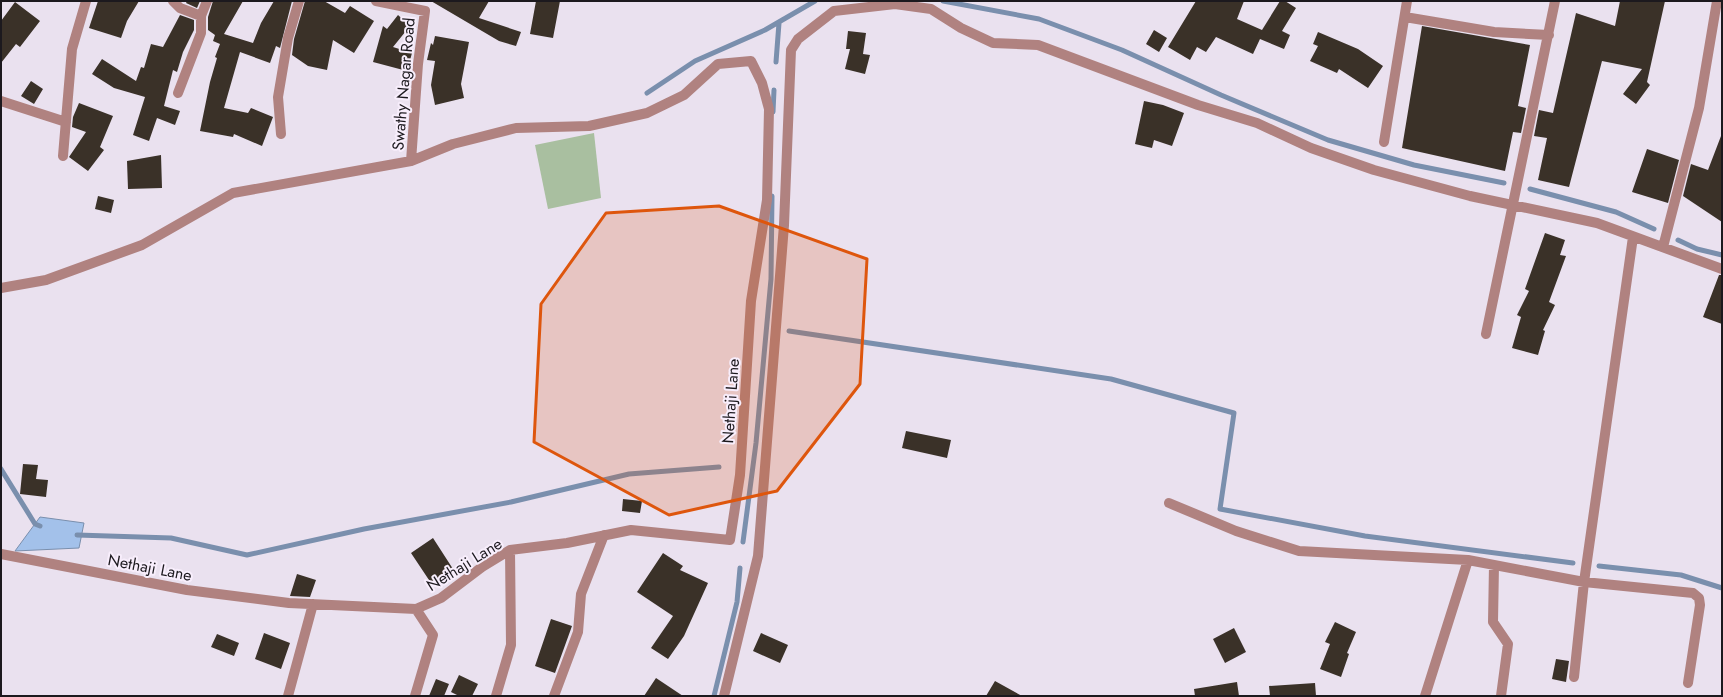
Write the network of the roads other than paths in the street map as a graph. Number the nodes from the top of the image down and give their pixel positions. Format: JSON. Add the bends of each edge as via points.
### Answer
{"nodes":[{"id":1,"x":86,"y":1,"type":"edge"},
{"id":2,"x":173,"y":1,"type":"edge"},
{"id":3,"x":207,"y":1,"type":"edge"},
{"id":4,"x":299,"y":1,"type":"edge"},
{"id":5,"x":376,"y":1,"type":"edge"},
{"id":6,"x":838,"y":1,"type":"edge"},
{"id":7,"x":1407,"y":1,"type":"edge"},
{"id":8,"x":1555,"y":1,"type":"edge"},
{"id":9,"x":1718,"y":1,"type":"edge"},
{"id":10,"x":426,"y":6,"type":"edge"},
{"id":11,"x":834,"y":11,"type":"junction"},
{"id":12,"x":201,"y":16,"type":"junction"},
{"id":13,"x":1405,"y":16,"type":"junction"},
{"id":14,"x":1549,"y":35,"type":"junction"},
{"id":15,"x":178,"y":93,"type":"dead end"},
{"id":16,"x":1,"y":101,"type":"edge"},
{"id":17,"x":66,"y":122,"type":"junction"},
{"id":18,"x":281,"y":134,"type":"dead end"},
{"id":19,"x":1384,"y":142,"type":"dead end"},
{"id":20,"x":63,"y":156,"type":"dead end"},
{"id":21,"x":411,"y":161,"type":"junction"},
{"id":22,"x":1513,"y":205,"type":"junction"},
{"id":23,"x":1633,"y":236,"type":"junction"},
{"id":24,"x":1663,"y":247,"type":"junction"},
{"id":25,"x":1722,"y":269,"type":"edge"},
{"id":26,"x":1,"y":288,"type":"edge"},
{"id":27,"x":1486,"y":334,"type":"dead end"},
{"id":28,"x":1169,"y":503,"type":"dead end"},
{"id":29,"x":604,"y":535,"type":"junction"},
{"id":30,"x":510,"y":550,"type":"junction"},
{"id":31,"x":1,"y":554,"type":"edge"},
{"id":32,"x":1468,"y":560,"type":"junction"},
{"id":33,"x":1494,"y":565,"type":"junction"},
{"id":34,"x":1584,"y":582,"type":"junction"},
{"id":35,"x":313,"y":604,"type":"junction"},
{"id":36,"x":416,"y":609,"type":"junction"},
{"id":37,"x":1574,"y":677,"type":"dead end"},
{"id":38,"x":1688,"y":683,"type":"dead end"},
{"id":39,"x":288,"y":696,"type":"edge"},
{"id":40,"x":415,"y":696,"type":"edge"},
{"id":41,"x":496,"y":696,"type":"edge"},
{"id":42,"x":554,"y":696,"type":"edge"},
{"id":43,"x":724,"y":696,"type":"edge"},
{"id":44,"x":1425,"y":696,"type":"edge"},
{"id":45,"x":1501,"y":696,"type":"edge"}],
"edges":[{"from":1,"to":17,"type":"street","via":[[72,49]]},
{"from":2,"to":12,"type":"street","via":[[180,8]]},
{"from":3,"to":12,"type":"street"},
{"from":4,"to":18,"type":"street","via":[[288,38],[278,96]]},
{"from":5,"to":10,"type":"street","name":"Swathy Nagar Road"},
{"from":6,"to":11,"type":"street"},
{"from":7,"to":13,"type":"street"},
{"from":8,"to":14,"type":"street"},
{"from":9,"to":24,"type":"street","via":[[1699,108]]},
{"from":10,"to":21,"type":"street","name":"Swathy Nagar Road","via":[[418,64]]},
{"from":11,"to":22,"type":"street","via":[[895,4],[931,9],[993,43],[1038,45],[1198,105],[1257,123],[1311,148],[1347,161],[1470,196]]},
{"from":11,"to":43,"type":"street","via":[[798,39],[791,50],[784,225],[758,556]]},
{"from":12,"to":15,"type":"street","via":[[201,33]]},
{"from":13,"to":14,"type":"street","via":[[1494,32]]},
{"from":13,"to":19,"type":"street"},
{"from":14,"to":22,"type":"street"},
{"from":16,"to":17,"type":"street"},
{"from":17,"to":20,"type":"street"},
{"from":21,"to":26,"type":"street","via":[[233,193],[142,245],[46,280]]},
{"from":21,"to":29,"type":"street","name":"Nethaji Lane","via":[[453,144],[516,128],[589,126],[647,113],[684,95],[718,64],[751,61],[762,83],[769,109],[767,200],[751,301],[740,475],[730,540],[631,530]]},
{"from":22,"to":23,"type":"street","via":[[1597,224]]},
{"from":22,"to":27,"type":"street"},
{"from":23,"to":24,"type":"street"},
{"from":23,"to":34,"type":"street"},
{"from":24,"to":25,"type":"street"},
{"from":28,"to":32,"type":"street","via":[[1236,532],[1299,550]]},
{"from":29,"to":30,"type":"street","name":"Nethaji Lane","via":[[567,543]]},
{"from":29,"to":42,"type":"street","via":[[581,594],[578,632]]},
{"from":30,"to":36,"type":"street","name":"Nethaji Lane","via":[[482,567],[441,598]]},
{"from":30,"to":41,"type":"street","via":[[511,646]]},
{"from":31,"to":35,"type":"street","name":"Nethaji Lane","via":[[187,590]]},
{"from":32,"to":33,"type":"street"},
{"from":32,"to":44,"type":"street"},
{"from":33,"to":34,"type":"street"},
{"from":33,"to":45,"type":"street","via":[[1494,622],[1508,644]]},
{"from":34,"to":37,"type":"street"},
{"from":34,"to":38,"type":"street","via":[[1693,593],[1699,598]]},
{"from":35,"to":36,"type":"street","name":"Nethaji Lane"},
{"from":35,"to":39,"type":"street"},
{"from":36,"to":40,"type":"street","via":[[433,635]]}]}
